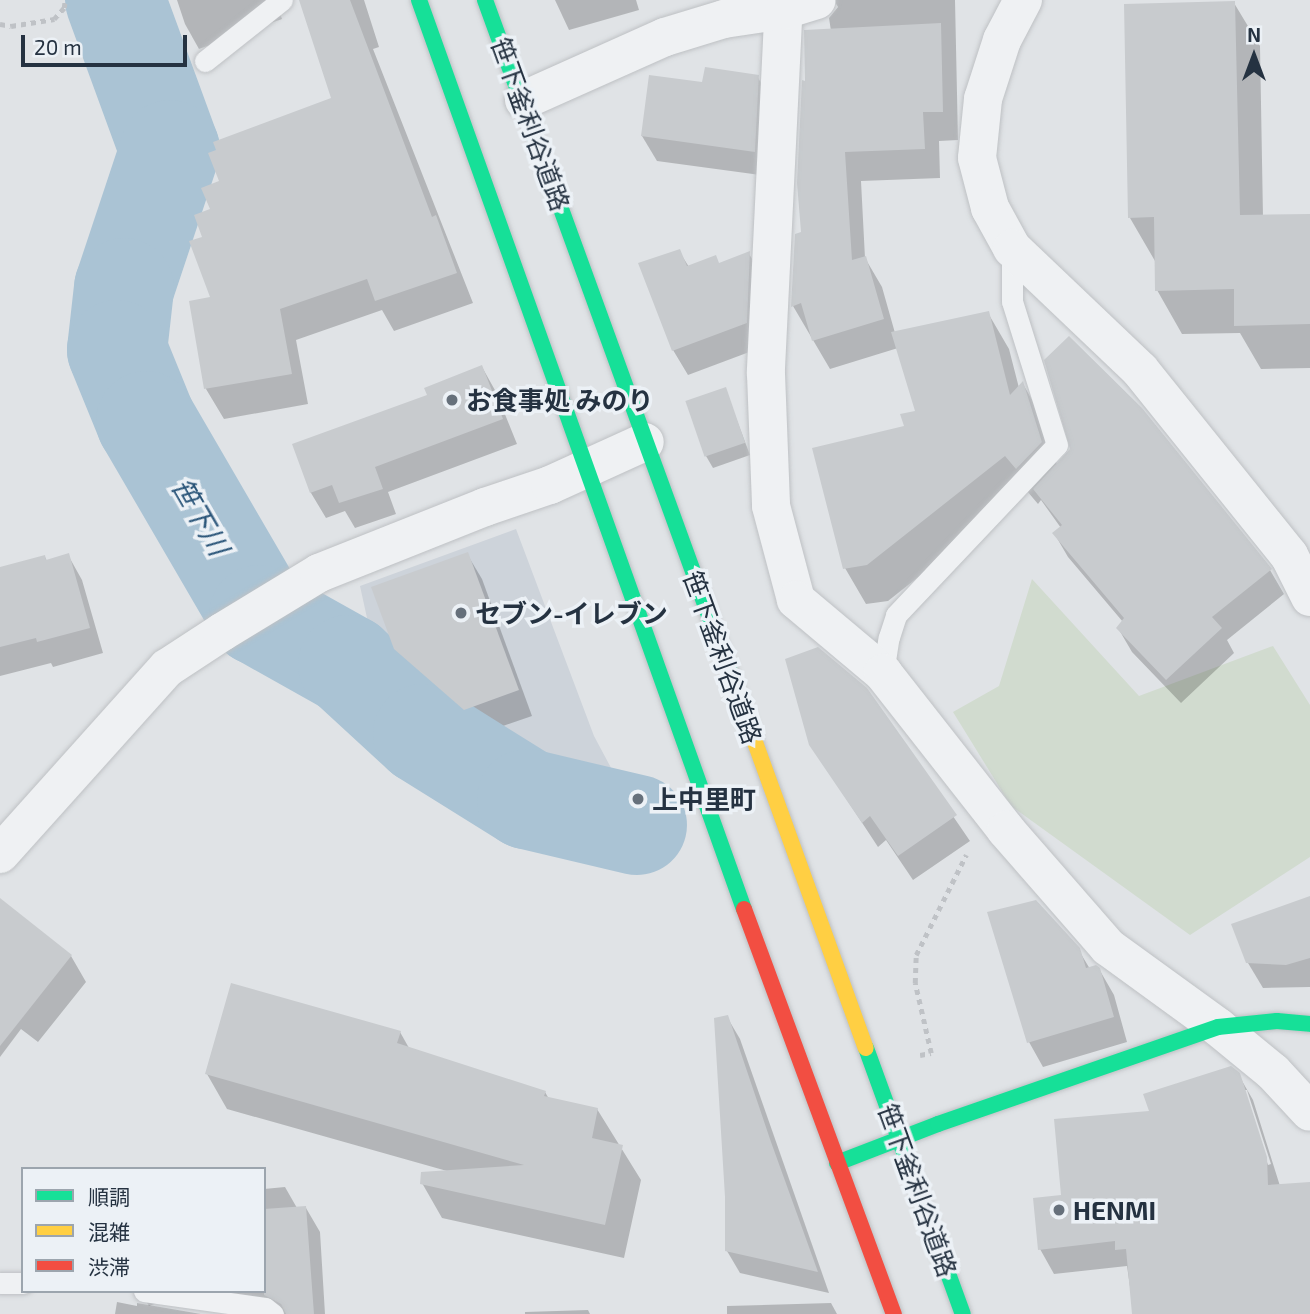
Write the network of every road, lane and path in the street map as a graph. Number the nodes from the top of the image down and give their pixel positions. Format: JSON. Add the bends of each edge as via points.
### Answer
{"nodes":[{"id":1,"x":65,"y":0,"type":"edge"},
{"id":2,"x":282,"y":0,"type":"edge"},
{"id":3,"x":419,"y":0,"type":"edge"},
{"id":4,"x":485,"y":0,"type":"edge"},
{"id":5,"x":1023,"y":0,"type":"edge"},
{"id":6,"x":795,"y":3,"type":"edge"},
{"id":7,"x":0,"y":24,"type":"edge"},
{"id":8,"x":205,"y":61,"type":"dead end"},
{"id":9,"x":524,"y":100,"type":"junction"},
{"id":10,"x":1012,"y":248,"type":"junction"},
{"id":11,"x":645,"y":442,"type":"junction"},
{"id":12,"x":586,"y":467,"type":"junction"},
{"id":13,"x":1310,"y":597,"type":"edge"},
{"id":14,"x":883,"y":673,"type":"junction"},
{"id":15,"x":991,"y":808,"type":"junction"},
{"id":16,"x":0,"y":854,"type":"edge"},
{"id":17,"x":1310,"y":1024,"type":"edge"},
{"id":18,"x":1218,"y":1027,"type":"junction"},
{"id":19,"x":912,"y":1057,"type":"dead end"},
{"id":20,"x":1310,"y":1112,"type":"edge"},
{"id":21,"x":899,"y":1140,"type":"junction"},
{"id":22,"x":837,"y":1163,"type":"junction"},
{"id":23,"x":0,"y":1283,"type":"edge"},
{"id":24,"x":21,"y":1283,"type":"edge"},
{"id":25,"x":158,"y":1293,"type":"edge"},
{"id":26,"x":273,"y":1314,"type":"edge"},
{"id":27,"x":894,"y":1314,"type":"edge"},
{"id":28,"x":963,"y":1314,"type":"edge"}],
"edges":[{"from":1,"to":7,"type":"path","via":[[54,19]]},
{"from":2,"to":8,"type":"lane"},
{"from":3,"to":12,"type":"street"},
{"from":4,"to":9,"type":"street","name":"笹下釜利谷道路"},
{"from":5,"to":10,"type":"street","via":[[1002,40],[984,99],[977,158],[990,208]]},
{"from":6,"to":9,"type":"street","via":[[665,37]]},
{"from":6,"to":14,"type":"street","via":[[766,374],[771,506],[796,600]]},
{"from":9,"to":11,"type":"street","name":"笹下釜利谷道路"},
{"from":10,"to":13,"type":"street","via":[[1140,370],[1289,555]]},
{"from":10,"to":14,"type":"lane","via":[[1012,301],[1057,446],[896,615]]},
{"from":11,"to":12,"type":"street"},
{"from":11,"to":21,"type":"street","name":"笹下釜利谷道路"},
{"from":12,"to":16,"type":"street","via":[[319,573],[167,668]]},
{"from":12,"to":22,"type":"street"},
{"from":14,"to":15,"type":"street"},
{"from":15,"to":18,"type":"street","via":[[1108,947]]},
{"from":15,"to":19,"type":"path","via":[[916,955],[915,983],[931,1053]]},
{"from":17,"to":18,"type":"street","via":[[1277,1021]]},
{"from":18,"to":20,"type":"street","via":[[1273,1072]]},
{"from":18,"to":21,"type":"street"},
{"from":21,"to":22,"type":"street"},
{"from":21,"to":28,"type":"street","name":"笹下釜利谷道路"},
{"from":22,"to":27,"type":"street"},
{"from":23,"to":24,"type":"lane"},
{"from":25,"to":26,"type":"lane","via":[[265,1308]]}]}
